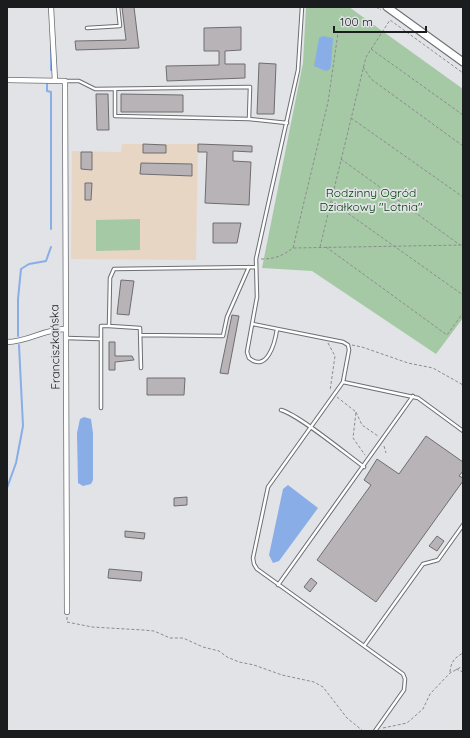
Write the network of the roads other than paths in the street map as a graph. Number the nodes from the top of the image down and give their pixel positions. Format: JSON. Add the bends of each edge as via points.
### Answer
{"nodes":[{"id":1,"x":51,"y":7,"type":"edge"},
{"id":2,"x":118,"y":7,"type":"edge"},
{"id":3,"x":302,"y":7,"type":"edge"},
{"id":4,"x":387,"y":7,"type":"edge"},
{"id":5,"x":87,"y":28,"type":"dead end"},
{"id":6,"x":463,"y":62,"type":"edge"},
{"id":7,"x":7,"y":80,"type":"edge"},
{"id":8,"x":56,"y":81,"type":"junction"},
{"id":9,"x":65,"y":81,"type":"junction"},
{"id":10,"x":115,"y":89,"type":"junction"},
{"id":11,"x":249,"y":118,"type":"junction"},
{"id":12,"x":287,"y":123,"type":"junction"},
{"id":13,"x":249,"y":267,"type":"junction"},
{"id":14,"x":256,"y":267,"type":"junction"},
{"id":15,"x":253,"y":324,"type":"junction"},
{"id":16,"x":109,"y":326,"type":"junction"},
{"id":17,"x":65,"y":329,"type":"junction"},
{"id":18,"x":277,"y":329,"type":"junction"},
{"id":19,"x":140,"y":335,"type":"junction"},
{"id":20,"x":65,"y":338,"type":"junction"},
{"id":21,"x":101,"y":339,"type":"junction"},
{"id":22,"x":7,"y":342,"type":"edge"},
{"id":23,"x":141,"y":368,"type":"dead end"},
{"id":24,"x":342,"y":382,"type":"junction"},
{"id":25,"x":413,"y":396,"type":"junction"},
{"id":26,"x":101,"y":408,"type":"dead end"},
{"id":27,"x":281,"y":410,"type":"dead end"},
{"id":28,"x":311,"y":428,"type":"junction"},
{"id":29,"x":463,"y":431,"type":"edge"},
{"id":30,"x":364,"y":467,"type":"junction"},
{"id":31,"x":463,"y":525,"type":"edge"},
{"id":32,"x":278,"y":585,"type":"junction"},
{"id":33,"x":67,"y":612,"type":"road end"},
{"id":34,"x":364,"y":646,"type":"junction"},
{"id":35,"x":375,"y":731,"type":"edge"}],
"edges":[{"from":1,"to":8,"type":"street"},
{"from":2,"to":5,"type":"lane","via":[[120,26]]},
{"from":3,"to":12,"type":"lane","via":[[298,70]]},
{"from":4,"to":6,"type":"street"},
{"from":7,"to":8,"type":"street"},
{"from":8,"to":9,"type":"street"},
{"from":9,"to":10,"type":"lane","via":[[79,81],[95,89]]},
{"from":9,"to":17,"type":"street","name":"Franciszkańska"},
{"from":10,"to":11,"type":"lane","via":[[115,116]]},
{"from":10,"to":11,"type":"lane","via":[[250,87]]},
{"from":11,"to":12,"type":"lane"},
{"from":12,"to":14,"type":"lane"},
{"from":13,"to":14,"type":"lane"},
{"from":13,"to":16,"type":"lane","via":[[114,270],[110,278]]},
{"from":13,"to":19,"type":"lane","via":[[227,317],[223,336]]},
{"from":14,"to":15,"type":"lane","via":[[257,296]]},
{"from":15,"to":18,"type":"lane"},
{"from":15,"to":18,"type":"lane","via":[[247,352],[249,358],[257,362],[263,361],[272,350]]},
{"from":16,"to":19,"type":"lane","via":[[140,328]]},
{"from":16,"to":21,"type":"lane","via":[[101,326]]},
{"from":17,"to":20,"type":"street","name":"Franciszkańska"},
{"from":17,"to":22,"type":"street","via":[[47,331],[27,340]]},
{"from":18,"to":24,"type":"lane","via":[[348,345]]},
{"from":19,"to":23,"type":"lane"},
{"from":20,"to":21,"type":"lane"},
{"from":20,"to":33,"type":"street","name":"Franciszkańska"},
{"from":21,"to":26,"type":"lane"},
{"from":24,"to":25,"type":"lane"},
{"from":24,"to":28,"type":"lane"},
{"from":25,"to":29,"type":"lane"},
{"from":25,"to":30,"type":"lane"},
{"from":27,"to":28,"type":"lane"},
{"from":28,"to":30,"type":"lane"},
{"from":28,"to":32,"type":"lane","via":[[268,487],[253,558],[257,569]]},
{"from":30,"to":32,"type":"lane"},
{"from":31,"to":34,"type":"lane","via":[[438,560],[423,564]]},
{"from":32,"to":34,"type":"lane"},
{"from":34,"to":35,"type":"lane","via":[[403,674],[405,679],[404,690]]}]}
